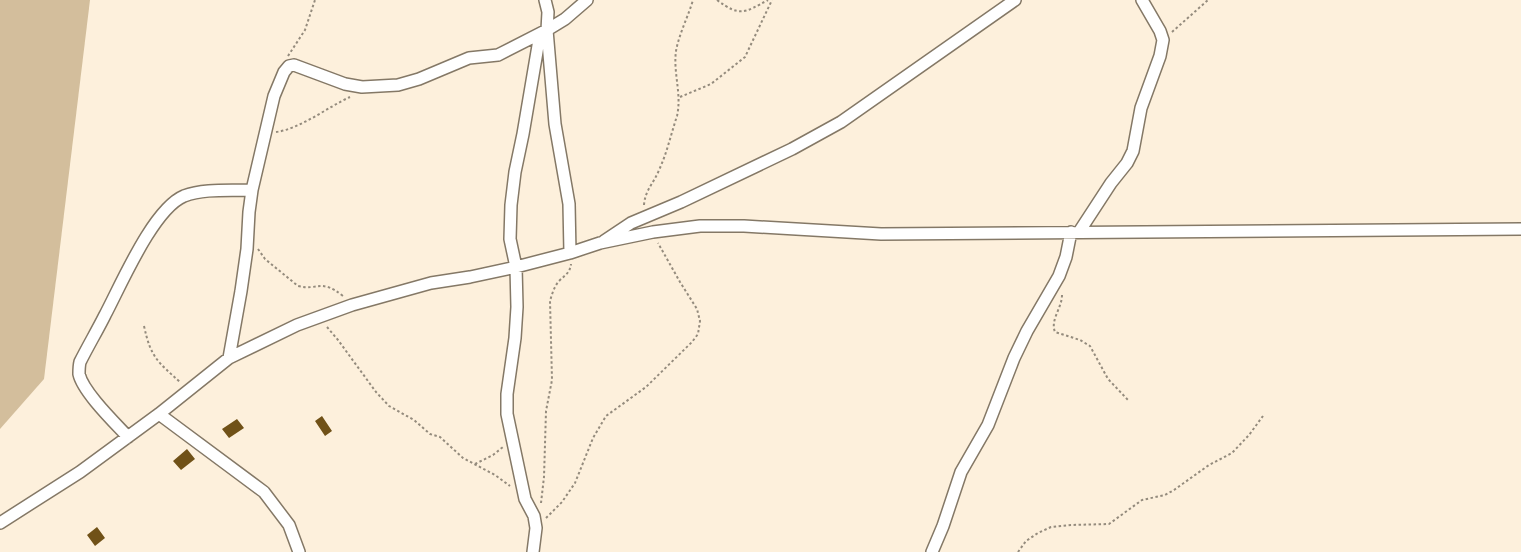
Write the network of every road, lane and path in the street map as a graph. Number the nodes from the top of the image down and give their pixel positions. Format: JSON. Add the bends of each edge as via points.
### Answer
{"nodes":[{"id":1,"x":315,"y":0,"type":"edge"},
{"id":2,"x":545,"y":0,"type":"edge"},
{"id":3,"x":587,"y":0,"type":"edge"},
{"id":4,"x":693,"y":0,"type":"edge"},
{"id":5,"x":717,"y":0,"type":"edge"},
{"id":6,"x":768,"y":0,"type":"edge"},
{"id":7,"x":772,"y":0,"type":"edge"},
{"id":8,"x":1015,"y":0,"type":"edge"},
{"id":9,"x":1142,"y":0,"type":"edge"},
{"id":10,"x":1208,"y":0,"type":"edge"},
{"id":11,"x":543,"y":32,"type":"junction"},
{"id":12,"x":1163,"y":40,"type":"junction"},
{"id":13,"x":289,"y":66,"type":"junction"},
{"id":14,"x":356,"y":95,"type":"dead end"},
{"id":15,"x":680,"y":97,"type":"junction"},
{"id":16,"x":266,"y":132,"type":"junction"},
{"id":17,"x":252,"y":190,"type":"junction"},
{"id":18,"x":645,"y":216,"type":"junction"},
{"id":19,"x":1521,"y":229,"type":"edge"},
{"id":20,"x":652,"y":232,"type":"junction"},
{"id":21,"x":1075,"y":232,"type":"junction"},
{"id":22,"x":248,"y":233,"type":"junction"},
{"id":23,"x":600,"y":243,"type":"junction"},
{"id":24,"x":570,"y":253,"type":"junction"},
{"id":25,"x":516,"y":267,"type":"junction"},
{"id":26,"x":1059,"y":276,"type":"junction"},
{"id":27,"x":352,"y":305,"type":"junction"},
{"id":28,"x":317,"y":316,"type":"junction"},
{"id":29,"x":144,"y":326,"type":"dead end"},
{"id":30,"x":229,"y":358,"type":"junction"},
{"id":31,"x":188,"y":389,"type":"junction"},
{"id":32,"x":1128,"y":400,"type":"dead end"},
{"id":33,"x":159,"y":414,"type":"junction"},
{"id":34,"x":1263,"y":416,"type":"dead end"},
{"id":35,"x":128,"y":437,"type":"junction"},
{"id":36,"x":512,"y":439,"type":"junction"},
{"id":37,"x":474,"y":464,"type":"junction"},
{"id":38,"x":525,"y":499,"type":"junction"},
{"id":39,"x":534,"y":516,"type":"junction"},
{"id":40,"x":0,"y":524,"type":"edge"},
{"id":41,"x":536,"y":528,"type":"junction"},
{"id":42,"x":299,"y":552,"type":"edge"},
{"id":43,"x":533,"y":552,"type":"edge"},
{"id":44,"x":932,"y":552,"type":"edge"},
{"id":45,"x":1018,"y":552,"type":"edge"}],
"edges":[{"from":1,"to":13,"type":"path","via":[[305,30],[289,54]]},
{"from":2,"to":11,"type":"street","via":[[548,12]]},
{"from":3,"to":11,"type":"street"},
{"from":4,"to":15,"type":"path","via":[[676,51],[675,76]]},
{"from":5,"to":6,"type":"path","via":[[737,12],[750,10]]},
{"from":7,"to":15,"type":"path","via":[[744,57],[711,84]]},
{"from":8,"to":18,"type":"street","via":[[841,122],[690,198]]},
{"from":9,"to":12,"type":"street"},
{"from":10,"to":12,"type":"path"},
{"from":11,"to":13,"type":"street","via":[[498,55],[469,58],[398,85],[362,87]]},
{"from":11,"to":24,"type":"street","via":[[569,204]]},
{"from":11,"to":25,"type":"street","via":[[511,205],[510,239]]},
{"from":12,"to":21,"type":"street","via":[[1142,108],[1133,151]]},
{"from":13,"to":16,"type":"street","via":[[274,96]]},
{"from":14,"to":16,"type":"path","via":[[282,131]]},
{"from":15,"to":18,"type":"path","via":[[670,143],[644,198]]},
{"from":16,"to":17,"type":"street"},
{"from":17,"to":22,"type":"street"},
{"from":17,"to":35,"type":"street","via":[[202,192],[183,196],[170,206],[146,236],[80,362],[79,375],[95,401]]},
{"from":18,"to":23,"type":"street"},
{"from":19,"to":21,"type":"street"},
{"from":20,"to":21,"type":"street","via":[[700,226],[881,234]]},
{"from":20,"to":23,"type":"street"},
{"from":20,"to":41,"type":"path","via":[[697,309],[700,321],[698,334],[646,387],[606,416],[592,438],[575,482],[562,502]]},
{"from":21,"to":26,"type":"street"},
{"from":22,"to":27,"type":"path","via":[[265,259],[292,283],[303,288],[331,288]]},
{"from":22,"to":30,"type":"street"},
{"from":23,"to":24,"type":"street"},
{"from":24,"to":25,"type":"street"},
{"from":24,"to":39,"type":"path","via":[[570,269],[558,282],[550,301],[552,380],[546,411],[543,492]]},
{"from":25,"to":27,"type":"street","via":[[431,283]]},
{"from":25,"to":36,"type":"street","via":[[515,338],[507,394]]},
{"from":26,"to":32,"type":"path","via":[[1062,301],[1054,325],[1055,332],[1086,342],[1108,379]]},
{"from":26,"to":44,"type":"street","via":[[1027,331],[988,426],[961,472]]},
{"from":27,"to":28,"type":"street"},
{"from":28,"to":30,"type":"street"},
{"from":28,"to":37,"type":"path","via":[[389,406],[414,420],[430,434],[440,437]]},
{"from":29,"to":31,"type":"path","via":[[154,357]]},
{"from":30,"to":31,"type":"street"},
{"from":31,"to":33,"type":"street"},
{"from":33,"to":35,"type":"street"},
{"from":33,"to":42,"type":"street","via":[[264,492],[289,525]]},
{"from":34,"to":45,"type":"path","via":[[1232,453],[1174,490],[1142,500],[1109,524],[1051,527],[1026,541]]},
{"from":35,"to":40,"type":"street"},
{"from":36,"to":37,"type":"path","via":[[493,455]]},
{"from":36,"to":38,"type":"street"},
{"from":37,"to":38,"type":"path","via":[[504,481]]},
{"from":38,"to":39,"type":"street"},
{"from":39,"to":41,"type":"street"},
{"from":41,"to":43,"type":"street"}]}
